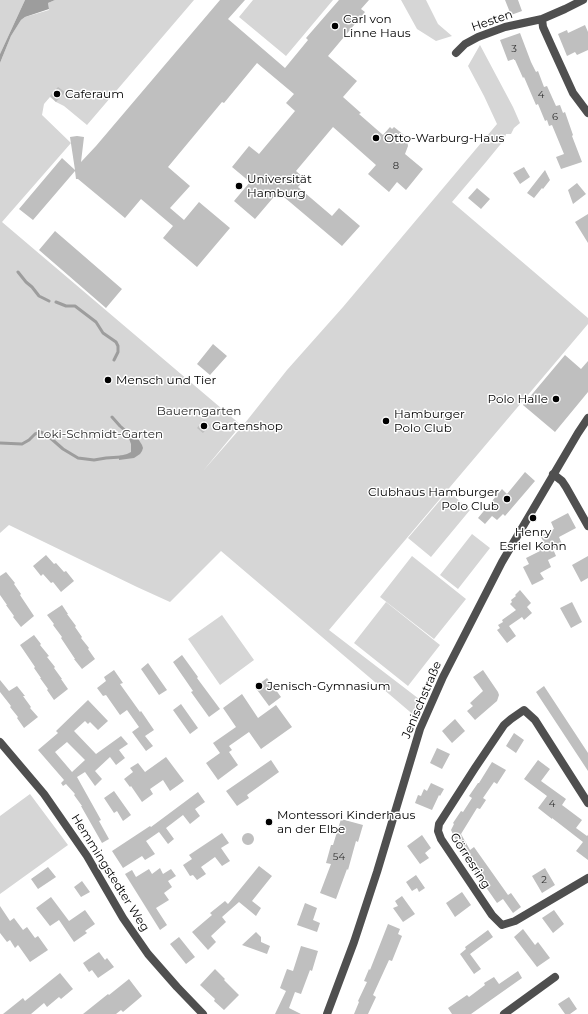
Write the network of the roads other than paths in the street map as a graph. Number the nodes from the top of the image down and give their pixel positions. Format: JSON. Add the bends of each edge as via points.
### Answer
{"nodes":[{"id":1,"x":583,"y":0,"type":"edge"},
{"id":2,"x":542,"y":19,"type":"junction"},
{"id":3,"x":456,"y":53,"type":"dead end"},
{"id":4,"x":588,"y":113,"type":"edge"},
{"id":5,"x":588,"y":418,"type":"edge"},
{"id":6,"x":554,"y":474,"type":"junction"},
{"id":7,"x":588,"y":526,"type":"edge"},
{"id":8,"x":0,"y":742,"type":"edge"},
{"id":9,"x":588,"y":803,"type":"edge"},
{"id":10,"x":588,"y":878,"type":"edge"},
{"id":11,"x":555,"y":977,"type":"dead end"},
{"id":12,"x":203,"y":1014,"type":"edge"},
{"id":13,"x":327,"y":1014,"type":"edge"},
{"id":14,"x":504,"y":1014,"type":"edge"}],
"edges":[{"from":1,"to":2,"type":"street","name":"Hesten"},
{"from":2,"to":3,"type":"street","name":"Hesten","via":[[505,27],[478,37]]},
{"from":2,"to":4,"type":"street","via":[[573,94]]},
{"from":5,"to":6,"type":"street","name":"Jenischstraße"},
{"from":6,"to":7,"type":"street","via":[[566,487]]},
{"from":6,"to":13,"type":"street","name":"Jenischstraße","via":[[502,562],[443,677],[420,729],[377,872]]},
{"from":8,"to":12,"type":"street","name":"Hemmingstedter Weg","via":[[44,794],[87,856],[123,918],[148,954]]},
{"from":9,"to":10,"type":"street","name":"Görresring","via":[[535,720],[524,710],[504,725],[439,824],[438,831],[492,915],[502,925],[515,921]]},
{"from":11,"to":14,"type":"street"}]}
